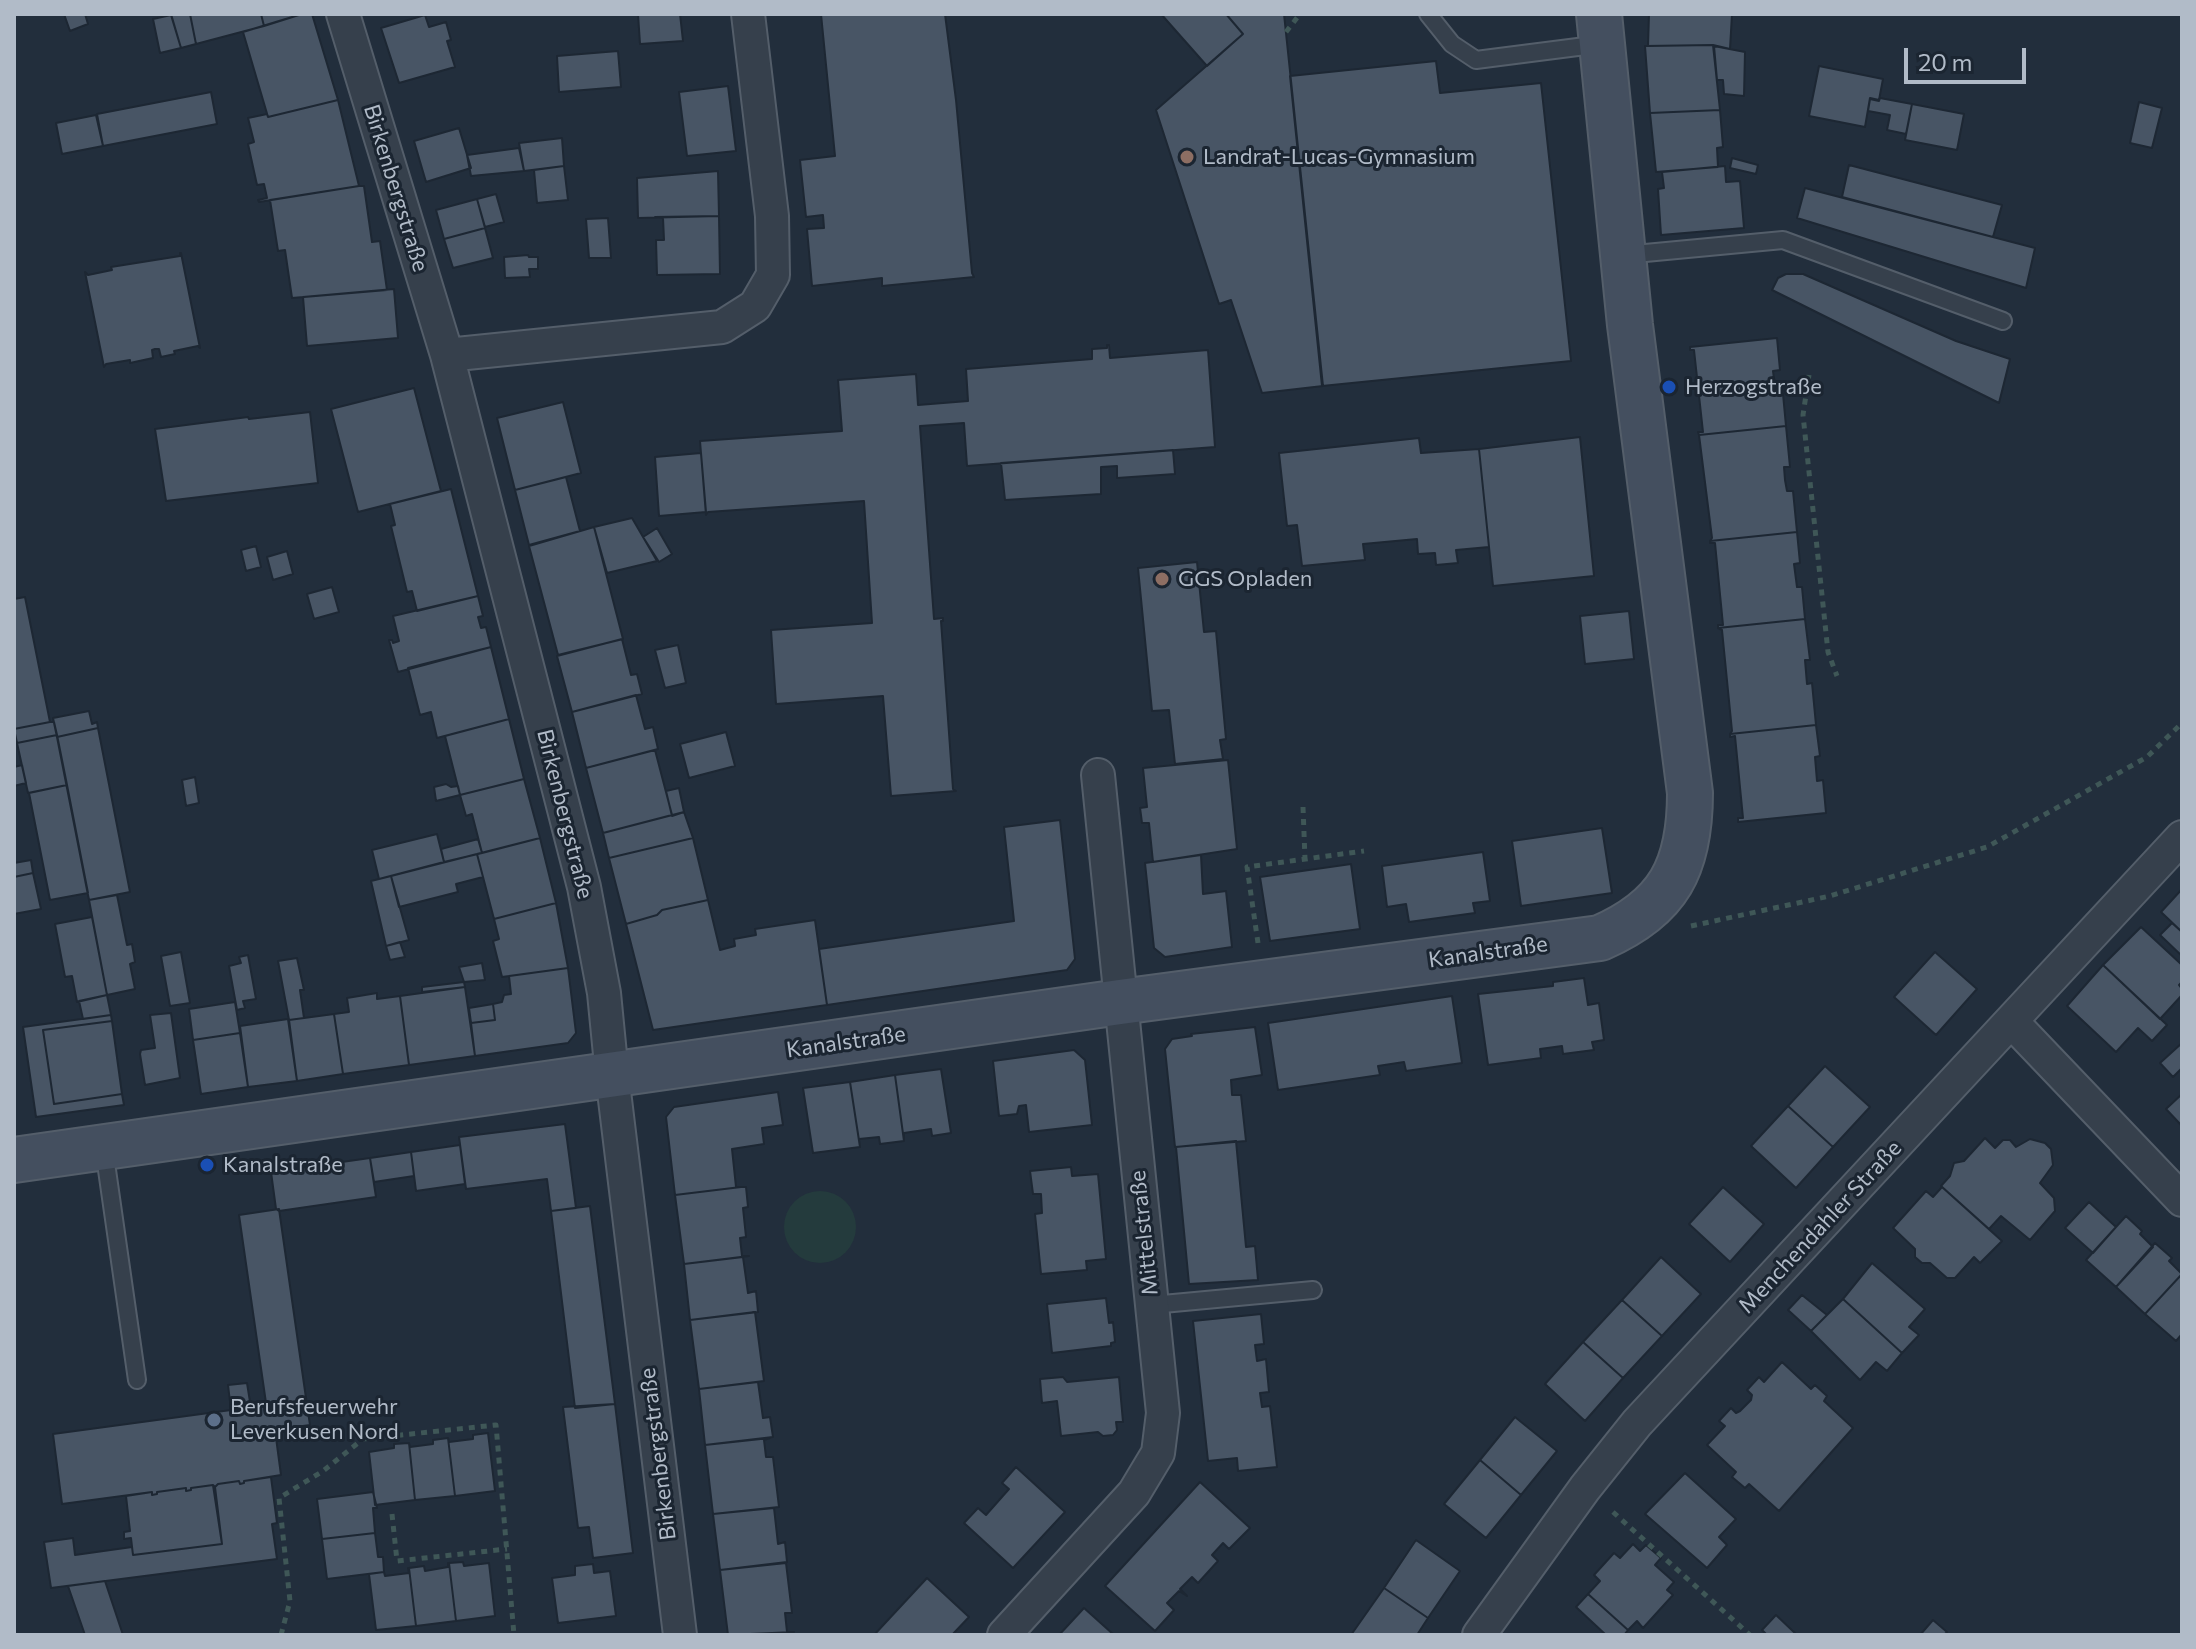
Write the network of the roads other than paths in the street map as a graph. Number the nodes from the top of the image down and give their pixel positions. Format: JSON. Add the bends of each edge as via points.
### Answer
{"nodes":[{"id":1,"x":343,"y":14,"type":"edge"},
{"id":2,"x":748,"y":14,"type":"edge"},
{"id":3,"x":1428,"y":14,"type":"edge"},
{"id":4,"x":1601,"y":29,"type":"edge"},
{"id":5,"x":1624,"y":255,"type":"junction"},
{"id":6,"x":2003,"y":321,"type":"dead end"},
{"id":7,"x":447,"y":355,"type":"junction"},
{"id":8,"x":1098,"y":775,"type":"dead end"},
{"id":9,"x":2182,"y":837,"type":"edge"},
{"id":10,"x":1120,"y":1002,"type":"junction"},
{"id":11,"x":2012,"y":1022,"type":"junction"},
{"id":12,"x":612,"y":1075,"type":"junction"},
{"id":13,"x":104,"y":1148,"type":"junction"},
{"id":14,"x":14,"y":1160,"type":"edge"},
{"id":15,"x":2182,"y":1200,"type":"edge"},
{"id":16,"x":1313,"y":1290,"type":"dead end"},
{"id":17,"x":1152,"y":1305,"type":"junction"},
{"id":18,"x":137,"y":1380,"type":"dead end"},
{"id":19,"x":680,"y":1635,"type":"edge"},
{"id":20,"x":1004,"y":1635,"type":"edge"},
{"id":21,"x":1479,"y":1635,"type":"edge"}],
"edges":[{"from":1,"to":7,"type":"street","name":"Birkenbergstraße"},
{"from":2,"to":7,"type":"street","via":[[772,216],[773,275],[755,306],[722,327]]},
{"from":3,"to":4,"type":"lane","via":[[1452,44],[1476,60]]},
{"from":4,"to":5,"type":"street"},
{"from":5,"to":6,"type":"lane","via":[[1783,240]]},
{"from":5,"to":10,"type":"street","name":"Kanalstraße","via":[[1690,793],[1690,823],[1668,888],[1629,925],[1600,938]]},
{"from":7,"to":12,"type":"street","name":"Birkenbergstraße","via":[[584,887],[604,993]]},
{"from":8,"to":10,"type":"street","name":"Mittelstraße"},
{"from":9,"to":11,"type":"street","name":"Menchendahler Straße"},
{"from":10,"to":12,"type":"street","name":"Kanalstraße"},
{"from":10,"to":17,"type":"street","name":"Mittelstraße"},
{"from":11,"to":15,"type":"street"},
{"from":11,"to":21,"type":"street","name":"Menchendahler Straße","via":[[1637,1423]]},
{"from":12,"to":13,"type":"street","name":"Kanalstraße"},
{"from":12,"to":19,"type":"street","name":"Birkenbergstraße"},
{"from":13,"to":14,"type":"street","name":"Kanalstraße"},
{"from":13,"to":18,"type":"lane"},
{"from":16,"to":17,"type":"lane"},
{"from":17,"to":20,"type":"street","name":"Mittelstraße","via":[[1163,1413],[1158,1453],[1134,1493]]}]}
